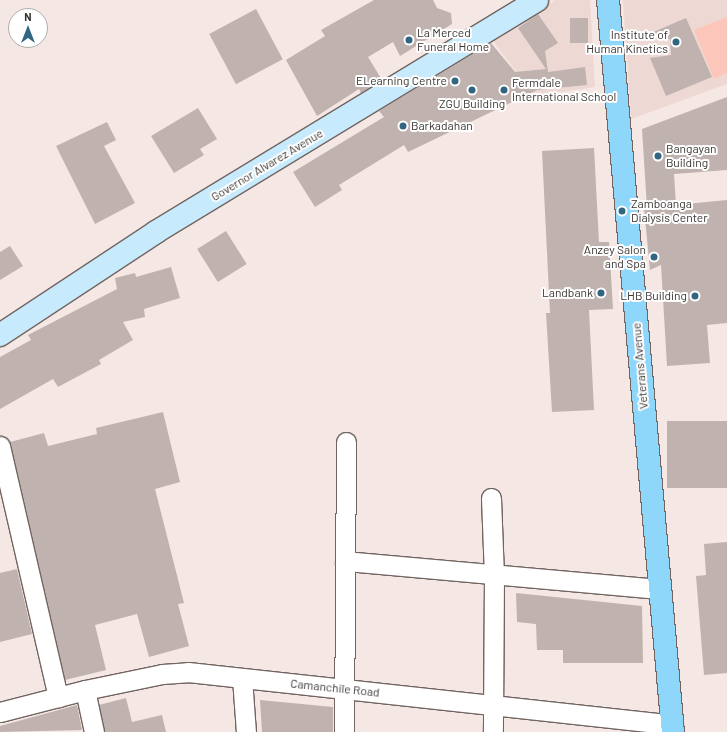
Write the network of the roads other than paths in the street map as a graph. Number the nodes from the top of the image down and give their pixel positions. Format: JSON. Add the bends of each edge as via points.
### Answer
{"nodes":[{"id":1,"x":536,"y":0,"type":"edge"},
{"id":2,"x":608,"y":0,"type":"edge"},
{"id":3,"x":0,"y":335,"type":"edge"},
{"id":4,"x":346,"y":442,"type":"dead end"},
{"id":5,"x":0,"y":446,"type":"edge"},
{"id":6,"x":491,"y":498,"type":"dead end"},
{"id":7,"x":345,"y":561,"type":"junction"},
{"id":8,"x":494,"y":576,"type":"junction"},
{"id":9,"x":661,"y":589,"type":"junction"},
{"id":10,"x":242,"y":678,"type":"junction"},
{"id":11,"x":85,"y":690,"type":"junction"},
{"id":12,"x":344,"y":690,"type":"junction"},
{"id":13,"x":58,"y":697,"type":"junction"},
{"id":14,"x":493,"y":705,"type":"junction"},
{"id":15,"x":0,"y":712,"type":"edge"},
{"id":16,"x":673,"y":728,"type":"edge"},
{"id":17,"x":94,"y":732,"type":"edge"},
{"id":18,"x":246,"y":732,"type":"edge"},
{"id":19,"x":344,"y":732,"type":"edge"},
{"id":20,"x":493,"y":732,"type":"edge"}],
"edges":[{"from":1,"to":3,"type":"main road","name":"Governor Alvarez Avenue","via":[[156,232]]},
{"from":2,"to":9,"type":"main road","name":"Veterans Avenue"},
{"from":4,"to":7,"type":"street"},
{"from":5,"to":13,"type":"street"},
{"from":6,"to":8,"type":"street"},
{"from":7,"to":8,"type":"street"},
{"from":7,"to":12,"type":"street"},
{"from":8,"to":9,"type":"street"},
{"from":8,"to":14,"type":"street"},
{"from":9,"to":16,"type":"main road","name":"Veterans Avenue"},
{"from":10,"to":11,"type":"street","name":"Camanchile Road","via":[[188,672],[162,674]]},
{"from":10,"to":12,"type":"street","name":"Camanchile Road"},
{"from":10,"to":18,"type":"street"},
{"from":11,"to":13,"type":"street","name":"Camanchile Road"},
{"from":11,"to":17,"type":"street"},
{"from":12,"to":14,"type":"street","name":"Camanchile Road"},
{"from":12,"to":19,"type":"street"},
{"from":13,"to":15,"type":"street","name":"Camanchile Road"},
{"from":14,"to":16,"type":"street","name":"Camanchile Road"},
{"from":14,"to":20,"type":"street"}]}
